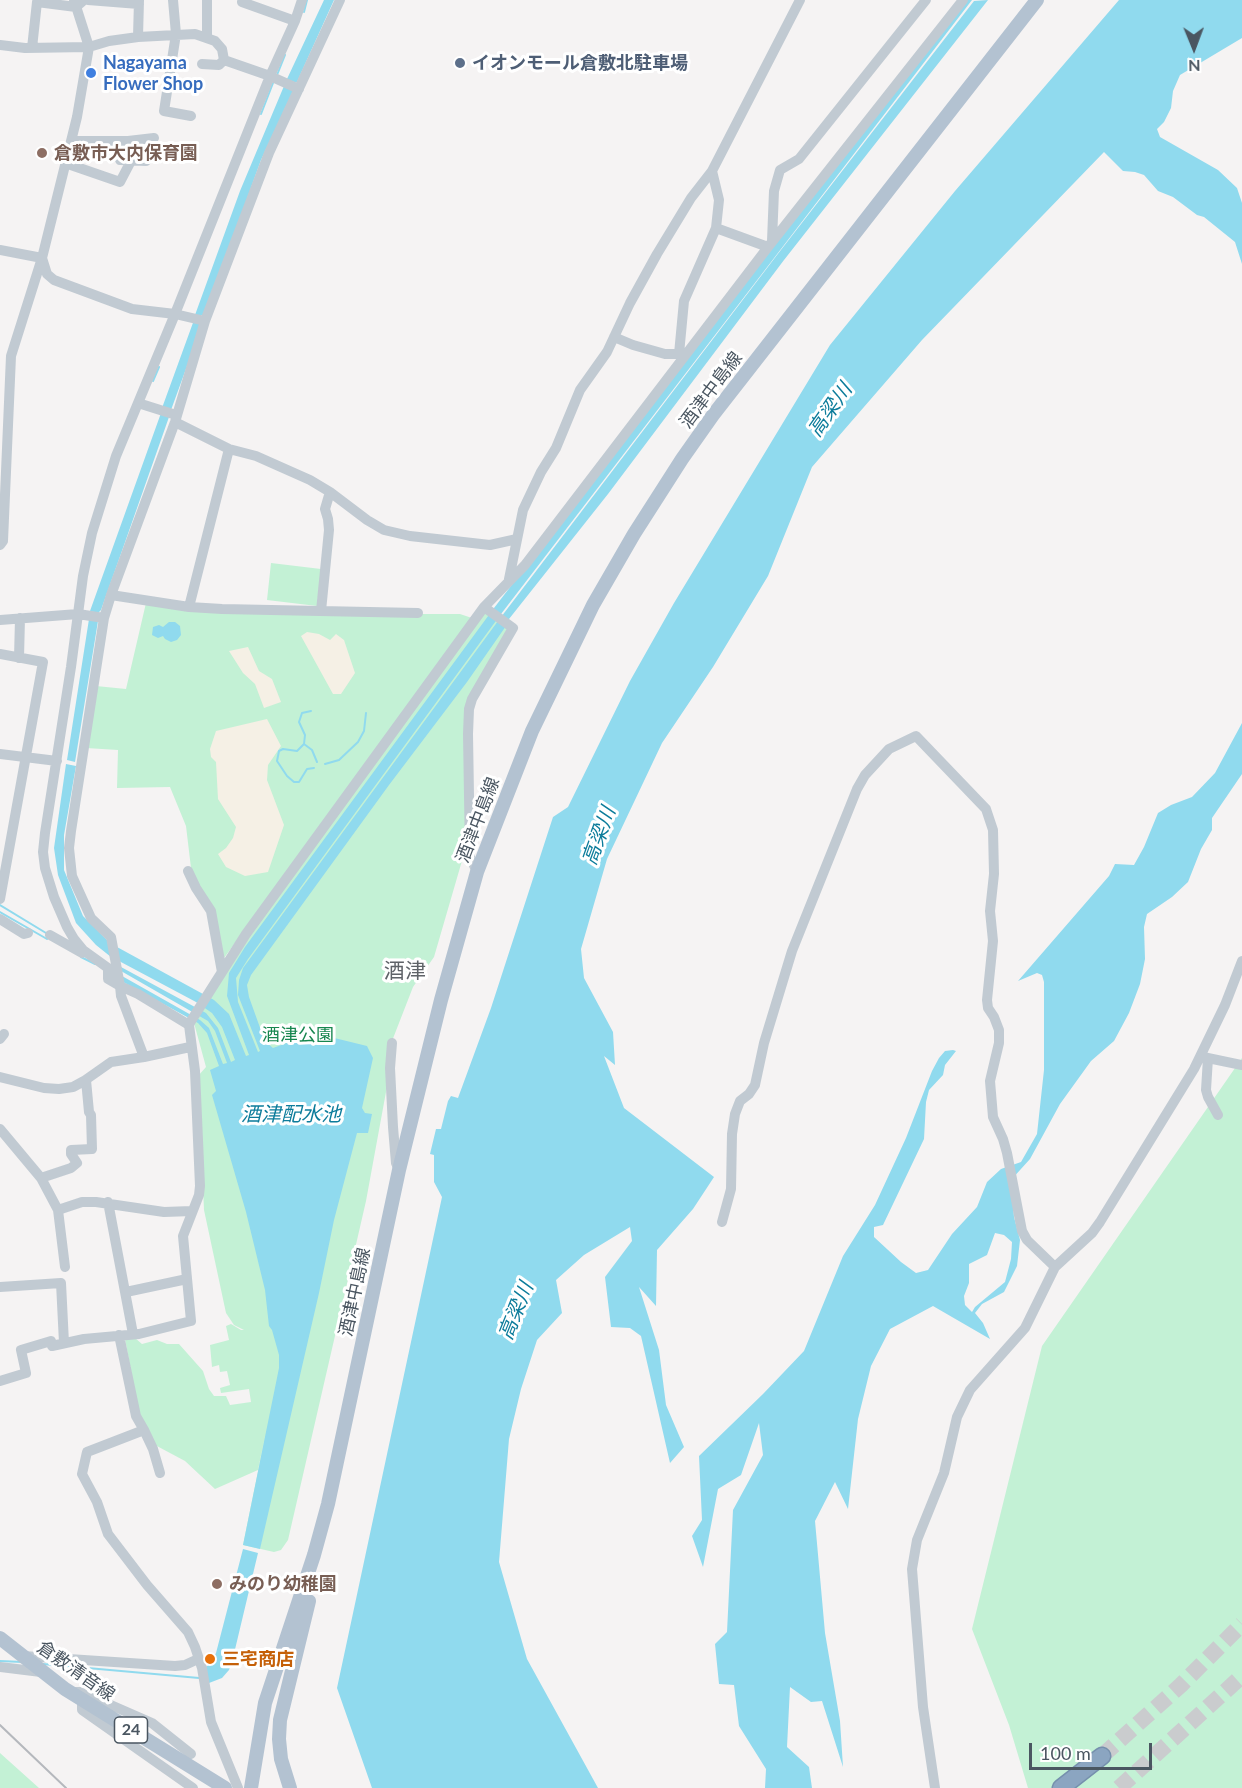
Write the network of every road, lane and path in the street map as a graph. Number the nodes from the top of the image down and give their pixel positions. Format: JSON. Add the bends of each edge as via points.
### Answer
{"nodes":[{"id":1,"x":173,"y":0,"type":"edge"},
{"id":2,"x":207,"y":0,"type":"edge"},
{"id":3,"x":302,"y":0,"type":"edge"},
{"id":4,"x":340,"y":0,"type":"edge"},
{"id":5,"x":800,"y":0,"type":"edge"},
{"id":6,"x":926,"y":0,"type":"edge"},
{"id":7,"x":963,"y":0,"type":"edge"},
{"id":8,"x":1037,"y":0,"type":"edge"},
{"id":9,"x":81,"y":2,"type":"edge"},
{"id":10,"x":139,"y":2,"type":"edge"},
{"id":11,"x":242,"y":2,"type":"dead end"},
{"id":12,"x":296,"y":21,"type":"junction"},
{"id":13,"x":176,"y":34,"type":"junction"},
{"id":14,"x":138,"y":37,"type":"junction"},
{"id":15,"x":207,"y":37,"type":"junction"},
{"id":16,"x":0,"y":45,"type":"edge"},
{"id":17,"x":88,"y":47,"type":"junction"},
{"id":18,"x":32,"y":48,"type":"junction"},
{"id":19,"x":224,"y":60,"type":"junction"},
{"id":20,"x":202,"y":64,"type":"dead end"},
{"id":21,"x":270,"y":76,"type":"junction"},
{"id":22,"x":297,"y":88,"type":"junction"},
{"id":23,"x":191,"y":116,"type":"dead end"},
{"id":24,"x":154,"y":138,"type":"dead end"},
{"id":25,"x":71,"y":141,"type":"junction"},
{"id":26,"x":146,"y":161,"type":"dead end"},
{"id":27,"x":65,"y":163,"type":"junction"},
{"id":28,"x":712,"y":171,"type":"junction"},
{"id":29,"x":716,"y":228,"type":"junction"},
{"id":30,"x":770,"y":244,"type":"junction"},
{"id":31,"x":0,"y":250,"type":"edge"},
{"id":32,"x":42,"y":258,"type":"junction"},
{"id":33,"x":175,"y":314,"type":"junction"},
{"id":34,"x":205,"y":321,"type":"junction"},
{"id":35,"x":614,"y":337,"type":"junction"},
{"id":36,"x":681,"y":356,"type":"junction"},
{"id":37,"x":138,"y":403,"type":"junction"},
{"id":38,"x":174,"y":417,"type":"junction"},
{"id":39,"x":229,"y":449,"type":"junction"},
{"id":40,"x":3,"y":481,"type":"edge"},
{"id":41,"x":330,"y":492,"type":"junction"},
{"id":42,"x":517,"y":539,"type":"junction"},
{"id":43,"x":0,"y":544,"type":"edge"},
{"id":44,"x":0,"y":553,"type":"edge"},
{"id":45,"x":509,"y":579,"type":"junction"},
{"id":46,"x":111,"y":595,"type":"junction"},
{"id":47,"x":189,"y":607,"type":"junction"},
{"id":48,"x":487,"y":609,"type":"junction"},
{"id":49,"x":321,"y":611,"type":"junction"},
{"id":50,"x":418,"y":613,"type":"dead end"},
{"id":51,"x":80,"y":614,"type":"junction"},
{"id":52,"x":20,"y":618,"type":"junction"},
{"id":53,"x":102,"y":618,"type":"junction"},
{"id":54,"x":0,"y":620,"type":"edge"},
{"id":55,"x":0,"y":654,"type":"edge"},
{"id":56,"x":19,"y":658,"type":"junction"},
{"id":57,"x":0,"y":754,"type":"edge"},
{"id":58,"x":27,"y":758,"type":"junction"},
{"id":59,"x":57,"y":761,"type":"junction"},
{"id":60,"x":188,"y":871,"type":"dead end"},
{"id":61,"x":477,"y":872,"type":"junction"},
{"id":62,"x":0,"y":899,"type":"edge"},
{"id":63,"x":0,"y":919,"type":"edge"},
{"id":64,"x":28,"y":933,"type":"dead end"},
{"id":65,"x":50,"y":935,"type":"dead end"},
{"id":66,"x":1242,"y":961,"type":"edge"},
{"id":67,"x":98,"y":962,"type":"junction"},
{"id":68,"x":222,"y":972,"type":"junction"},
{"id":69,"x":114,"y":979,"type":"junction"},
{"id":70,"x":190,"y":1023,"type":"junction"},
{"id":71,"x":392,"y":1043,"type":"dead end"},
{"id":72,"x":190,"y":1047,"type":"junction"},
{"id":73,"x":144,"y":1057,"type":"junction"},
{"id":74,"x":1204,"y":1057,"type":"junction"},
{"id":75,"x":1242,"y":1065,"type":"edge"},
{"id":76,"x":0,"y":1077,"type":"edge"},
{"id":77,"x":86,"y":1080,"type":"junction"},
{"id":78,"x":1218,"y":1115,"type":"dead end"},
{"id":79,"x":0,"y":1129,"type":"edge"},
{"id":80,"x":399,"y":1170,"type":"junction"},
{"id":81,"x":41,"y":1178,"type":"junction"},
{"id":82,"x":108,"y":1202,"type":"junction"},
{"id":83,"x":58,"y":1210,"type":"junction"},
{"id":84,"x":192,"y":1211,"type":"junction"},
{"id":85,"x":722,"y":1222,"type":"dead end"},
{"id":86,"x":65,"y":1267,"type":"dead end"},
{"id":87,"x":1055,"y":1267,"type":"junction"},
{"id":88,"x":187,"y":1279,"type":"junction"},
{"id":89,"x":0,"y":1287,"type":"edge"},
{"id":90,"x":126,"y":1292,"type":"junction"},
{"id":91,"x":133,"y":1334,"type":"junction"},
{"id":92,"x":119,"y":1335,"type":"junction"},
{"id":93,"x":64,"y":1343,"type":"junction"},
{"id":94,"x":0,"y":1381,"type":"edge"},
{"id":95,"x":144,"y":1430,"type":"junction"},
{"id":96,"x":160,"y":1473,"type":"dead end"},
{"id":97,"x":325,"y":1516,"type":"junction"},
{"id":98,"x":0,"y":1638,"type":"edge"},
{"id":99,"x":25,"y":1658,"type":"junction"},
{"id":100,"x":200,"y":1664,"type":"junction"},
{"id":101,"x":0,"y":1667,"type":"edge"},
{"id":102,"x":39,"y":1670,"type":"junction"},
{"id":103,"x":76,"y":1696,"type":"junction"},
{"id":104,"x":191,"y":1754,"type":"dead end"},
{"id":105,"x":1102,"y":1756,"type":"tunnel mouth"},
{"id":106,"x":193,"y":1788,"type":"edge"},
{"id":107,"x":225,"y":1788,"type":"edge"},
{"id":108,"x":238,"y":1788,"type":"edge"},
{"id":109,"x":251,"y":1788,"type":"edge"},
{"id":110,"x":290,"y":1788,"type":"edge"},
{"id":111,"x":935,"y":1788,"type":"edge"},
{"id":112,"x":1061,"y":1788,"type":"edge"}],
"edges":[{"from":1,"to":13,"type":"street"},
{"from":2,"to":15,"type":"street"},
{"from":3,"to":12,"type":"street"},
{"from":4,"to":22,"type":"street"},
{"from":5,"to":28,"type":"street"},
{"from":6,"to":30,"type":"street","via":[[799,159],[780,170],[774,191]]},
{"from":7,"to":30,"type":"street"},
{"from":8,"to":61,"type":"main road","name":"酒津中島線","via":[[713,416],[655,500],[593,605],[550,690]]},
{"from":9,"to":10,"type":"street"},
{"from":9,"to":17,"type":"street"},
{"from":9,"to":18,"type":"street","via":[[37,2]]},
{"from":10,"to":14,"type":"street"},
{"from":11,"to":12,"type":"street"},
{"from":12,"to":21,"type":"street"},
{"from":13,"to":14,"type":"street"},
{"from":13,"to":15,"type":"street"},
{"from":13,"to":23,"type":"street","via":[[164,111]]},
{"from":14,"to":17,"type":"street"},
{"from":15,"to":19,"type":"street","via":[[222,49]]},
{"from":16,"to":18,"type":"street"},
{"from":17,"to":18,"type":"street"},
{"from":17,"to":25,"type":"street"},
{"from":19,"to":20,"type":"street","via":[[219,65]]},
{"from":19,"to":21,"type":"street"},
{"from":21,"to":22,"type":"street"},
{"from":21,"to":33,"type":"street"},
{"from":22,"to":34,"type":"street"},
{"from":24,"to":25,"type":"street"},
{"from":25,"to":27,"type":"street"},
{"from":26,"to":27,"type":"street","via":[[126,160],[120,182]]},
{"from":27,"to":32,"type":"street"},
{"from":28,"to":29,"type":"street","via":[[719,200]]},
{"from":28,"to":35,"type":"street","via":[[657,254]]},
{"from":29,"to":30,"type":"street"},
{"from":29,"to":36,"type":"street","via":[[684,301]]},
{"from":30,"to":36,"type":"street"},
{"from":31,"to":32,"type":"street"},
{"from":32,"to":33,"type":"street","via":[[47,274],[54,280],[132,309]]},
{"from":32,"to":40,"type":"street","via":[[11,356]]},
{"from":33,"to":34,"type":"street"},
{"from":33,"to":37,"type":"street"},
{"from":34,"to":38,"type":"street"},
{"from":35,"to":36,"type":"street"},
{"from":35,"to":42,"type":"street","via":[[580,390],[556,448],[523,510]]},
{"from":36,"to":45,"type":"street","via":[[525,565]]},
{"from":37,"to":38,"type":"street"},
{"from":37,"to":51,"type":"street","via":[[116,456],[92,533]]},
{"from":38,"to":39,"type":"street"},
{"from":38,"to":46,"type":"street"},
{"from":39,"to":41,"type":"street","via":[[256,456]]},
{"from":39,"to":47,"type":"street"},
{"from":40,"to":43,"type":"street"},
{"from":41,"to":42,"type":"street","via":[[384,530],[490,545]]},
{"from":41,"to":49,"type":"street","via":[[325,509],[329,530]]},
{"from":42,"to":45,"type":"street"},
{"from":43,"to":44,"type":"street"},
{"from":45,"to":48,"type":"street"},
{"from":46,"to":47,"type":"street"},
{"from":46,"to":53,"type":"street"},
{"from":47,"to":49,"type":"street"},
{"from":48,"to":61,"type":"street","via":[[511,626],[513,632],[472,699],[469,714],[470,857]]},
{"from":48,"to":68,"type":"street","via":[[246,934]]},
{"from":49,"to":50,"type":"street"},
{"from":51,"to":52,"type":"street"},
{"from":51,"to":53,"type":"street"},
{"from":51,"to":59,"type":"street"},
{"from":52,"to":54,"type":"street"},
{"from":52,"to":56,"type":"street"},
{"from":53,"to":69,"type":"street","via":[[69,848],[76,888],[85,908],[111,937]]},
{"from":55,"to":56,"type":"street"},
{"from":56,"to":58,"type":"street","via":[[42,662]]},
{"from":57,"to":58,"type":"street"},
{"from":58,"to":59,"type":"street"},
{"from":58,"to":62,"type":"street"},
{"from":59,"to":67,"type":"street","via":[[45,833],[45,868],[67,927],[83,950]]},
{"from":60,"to":68,"type":"street","via":[[211,911]]},
{"from":61,"to":80,"type":"main road","name":"酒津中島線"},
{"from":63,"to":64,"type":"street"},
{"from":65,"to":67,"type":"street"},
{"from":66,"to":74,"type":"street"},
{"from":67,"to":69,"type":"street"},
{"from":68,"to":70,"type":"street"},
{"from":69,"to":70,"type":"street"},
{"from":69,"to":73,"type":"street"},
{"from":70,"to":72,"type":"street"},
{"from":71,"to":80,"type":"street","via":[[393,1127]]},
{"from":72,"to":73,"type":"street"},
{"from":72,"to":84,"type":"street","via":[[195,1071],[200,1186]]},
{"from":73,"to":77,"type":"street","via":[[111,1062]]},
{"from":74,"to":75,"type":"street"},
{"from":74,"to":78,"type":"street","via":[[1206,1090]]},
{"from":74,"to":87,"type":"street","via":[[1100,1222]]},
{"from":76,"to":77,"type":"street","via":[[59,1089]]},
{"from":77,"to":81,"type":"street","via":[[92,1149],[71,1150],[77,1163]]},
{"from":79,"to":81,"type":"street"},
{"from":80,"to":97,"type":"main road","name":"酒津中島線"},
{"from":81,"to":83,"type":"street"},
{"from":82,"to":83,"type":"street","via":[[82,1202]]},
{"from":82,"to":84,"type":"street","via":[[164,1212]]},
{"from":82,"to":90,"type":"street"},
{"from":83,"to":86,"type":"street"},
{"from":84,"to":88,"type":"street","via":[[183,1236]]},
{"from":85,"to":87,"type":"street","via":[[731,1189],[735,1114],[740,1101],[755,1085],[792,951],[857,789],[889,749],[916,736],[986,809],[993,830],[993,941],[987,1000],[999,1030],[990,1081],[993,1118],[1007,1153],[1022,1231]]},
{"from":87,"to":111,"type":"street","via":[[1024,1328],[985,1371],[962,1405],[944,1473],[914,1551],[917,1649]]},
{"from":88,"to":90,"type":"street"},
{"from":88,"to":91,"type":"street","via":[[191,1321]]},
{"from":89,"to":93,"type":"street","via":[[61,1283]]},
{"from":90,"to":91,"type":"street"},
{"from":91,"to":92,"type":"street"},
{"from":92,"to":93,"type":"street"},
{"from":92,"to":95,"type":"street","via":[[136,1416]]},
{"from":93,"to":94,"type":"street","via":[[52,1346],[51,1341],[21,1350],[26,1372]]},
{"from":95,"to":96,"type":"street"},
{"from":95,"to":100,"type":"street","via":[[87,1452],[82,1474],[108,1534],[188,1632]]},
{"from":97,"to":109,"type":"main road","name":"酒津中島線","via":[[265,1703]]},
{"from":97,"to":110,"type":"main road","via":[[313,1586],[280,1720],[281,1759]]},
{"from":98,"to":99,"type":"main road","name":"倉敷清音線","number":"24"},
{"from":99,"to":100,"type":"street"},
{"from":99,"to":102,"type":"main road","name":"倉敷清音線","number":"24"},
{"from":100,"to":108,"type":"street","via":[[211,1722]]},
{"from":101,"to":102,"type":"street"},
{"from":102,"to":103,"type":"main road","name":"倉敷清音線","number":"24"},
{"from":103,"to":104,"type":"street","via":[[81,1692],[152,1723]]},
{"from":103,"to":106,"type":"street","via":[[82,1710]]},
{"from":103,"to":107,"type":"main road","name":"倉敷清音線","number":"24"},
{"from":105,"to":112,"type":"highway"}]}
